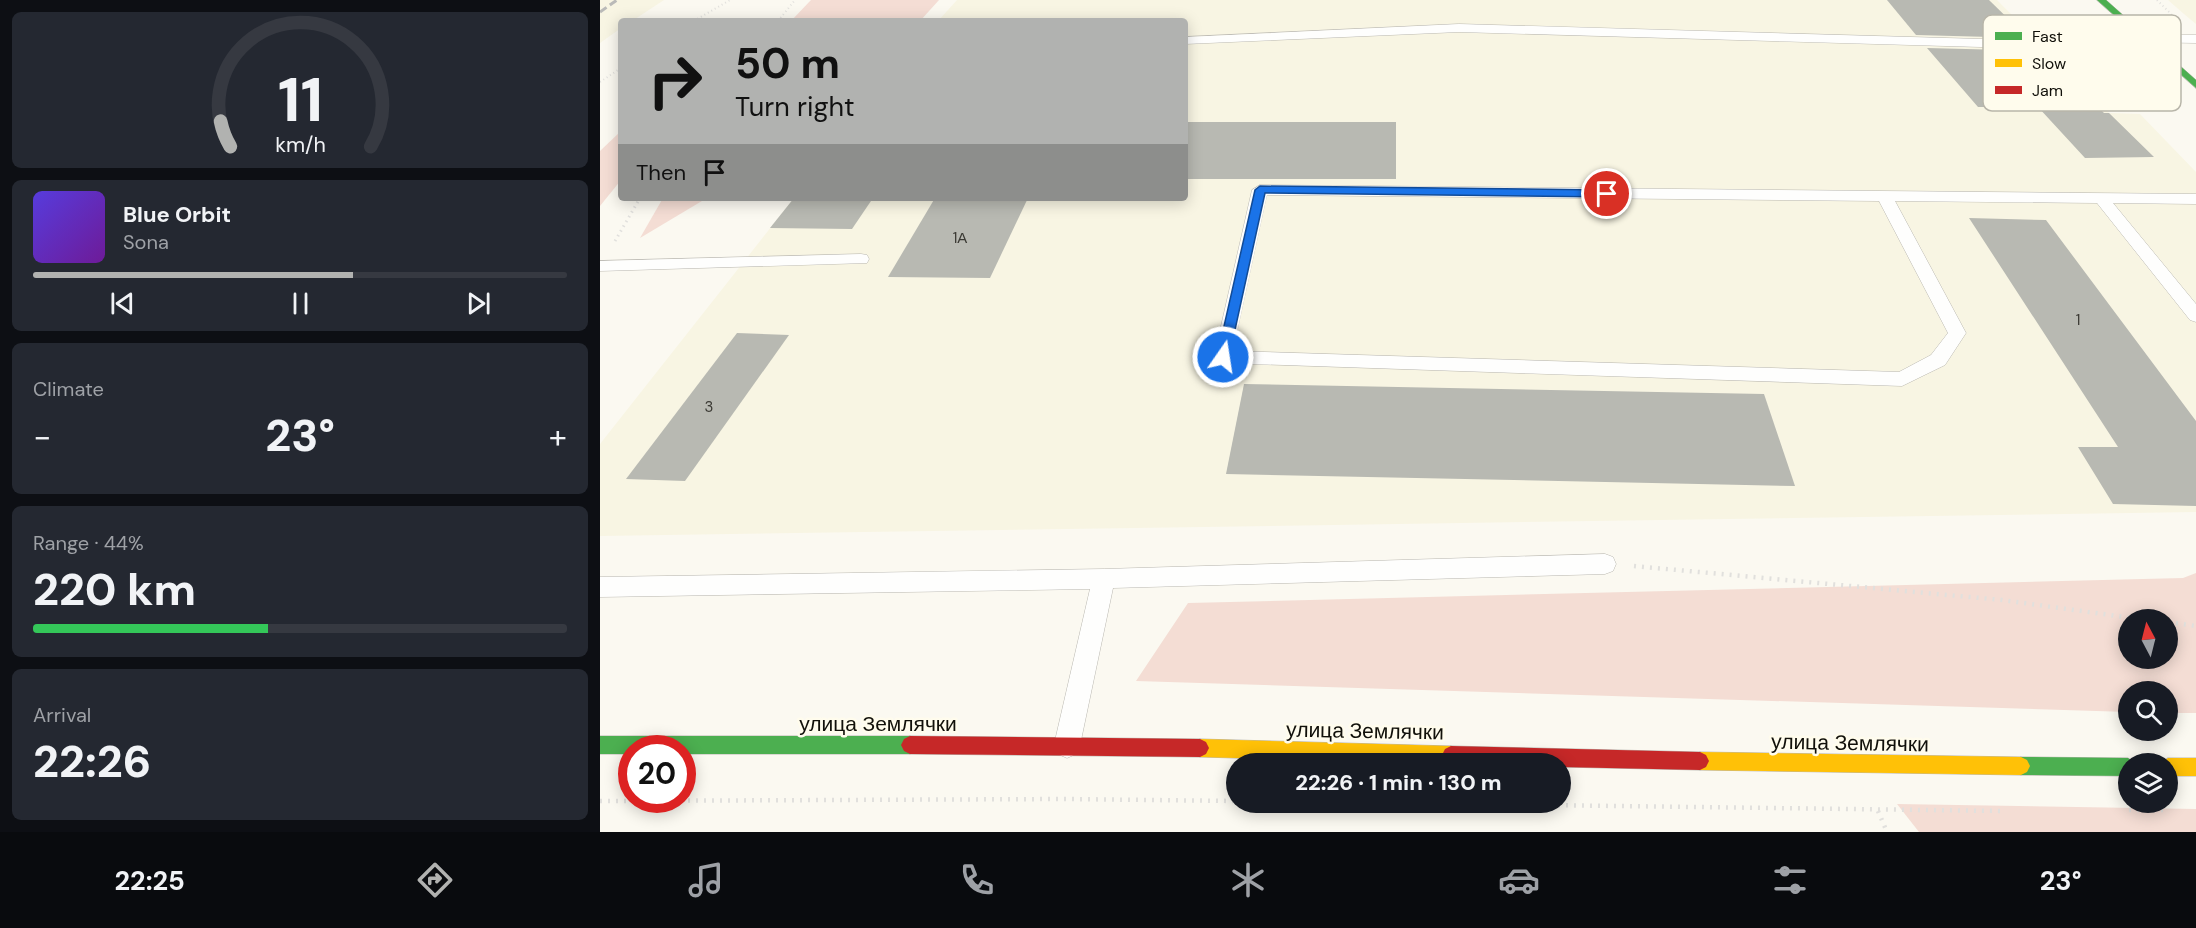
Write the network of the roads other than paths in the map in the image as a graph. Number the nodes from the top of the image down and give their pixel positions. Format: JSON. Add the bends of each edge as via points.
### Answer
{"nodes":[{"id":1,"x":2101,"y":0,"type":"edge"},
{"id":2,"x":2118,"y":15,"type":"edge"},
{"id":3,"x":2196,"y":39,"type":"edge"},
{"id":4,"x":1983,"y":40,"type":"edge"},
{"id":5,"x":1188,"y":41,"type":"edge"},
{"id":6,"x":2181,"y":41,"type":"edge"},
{"id":7,"x":2181,"y":72,"type":"edge"},
{"id":8,"x":2196,"y":85,"type":"edge"},
{"id":9,"x":1885,"y":197,"type":"junction"},
{"id":10,"x":2196,"y":199,"type":"edge"},
{"id":11,"x":2102,"y":200,"type":"junction"},
{"id":12,"x":861,"y":259,"type":"dead end"},
{"id":13,"x":601,"y":265,"type":"edge"},
{"id":14,"x":2196,"y":316,"type":"edge"},
{"id":15,"x":1605,"y":564,"type":"road end"},
{"id":16,"x":1104,"y":579,"type":"junction"},
{"id":17,"x":600,"y":587,"type":"edge"},
{"id":18,"x":600,"y":745,"type":"edge"},
{"id":19,"x":1068,"y":745,"type":"junction"},
{"id":20,"x":2118,"y":767,"type":"edge"},
{"id":21,"x":2178,"y":767,"type":"edge"},
{"id":22,"x":2196,"y":767,"type":"edge"}],
"edges":[{"from":1,"to":2,"type":"street"},
{"from":3,"to":6,"type":"lane"},
{"from":4,"to":5,"type":"lane","via":[[1459,28]]},
{"from":7,"to":8,"type":"street"},
{"from":9,"to":9,"type":"lane","via":[[1260,190],[1223,357],[1902,379],[1938,360],[1957,333]]},
{"from":9,"to":11,"type":"lane"},
{"from":10,"to":11,"type":"lane"},
{"from":11,"to":14,"type":"lane"},
{"from":12,"to":13,"type":"lane"},
{"from":15,"to":16,"type":"lane"},
{"from":16,"to":17,"type":"lane"},
{"from":16,"to":19,"type":"lane"},
{"from":18,"to":19,"type":"street","name":"улица Землячки"},
{"from":19,"to":20,"type":"street","name":"улица Землячки","via":[[1855,765]]},
{"from":21,"to":22,"type":"street"}]}
